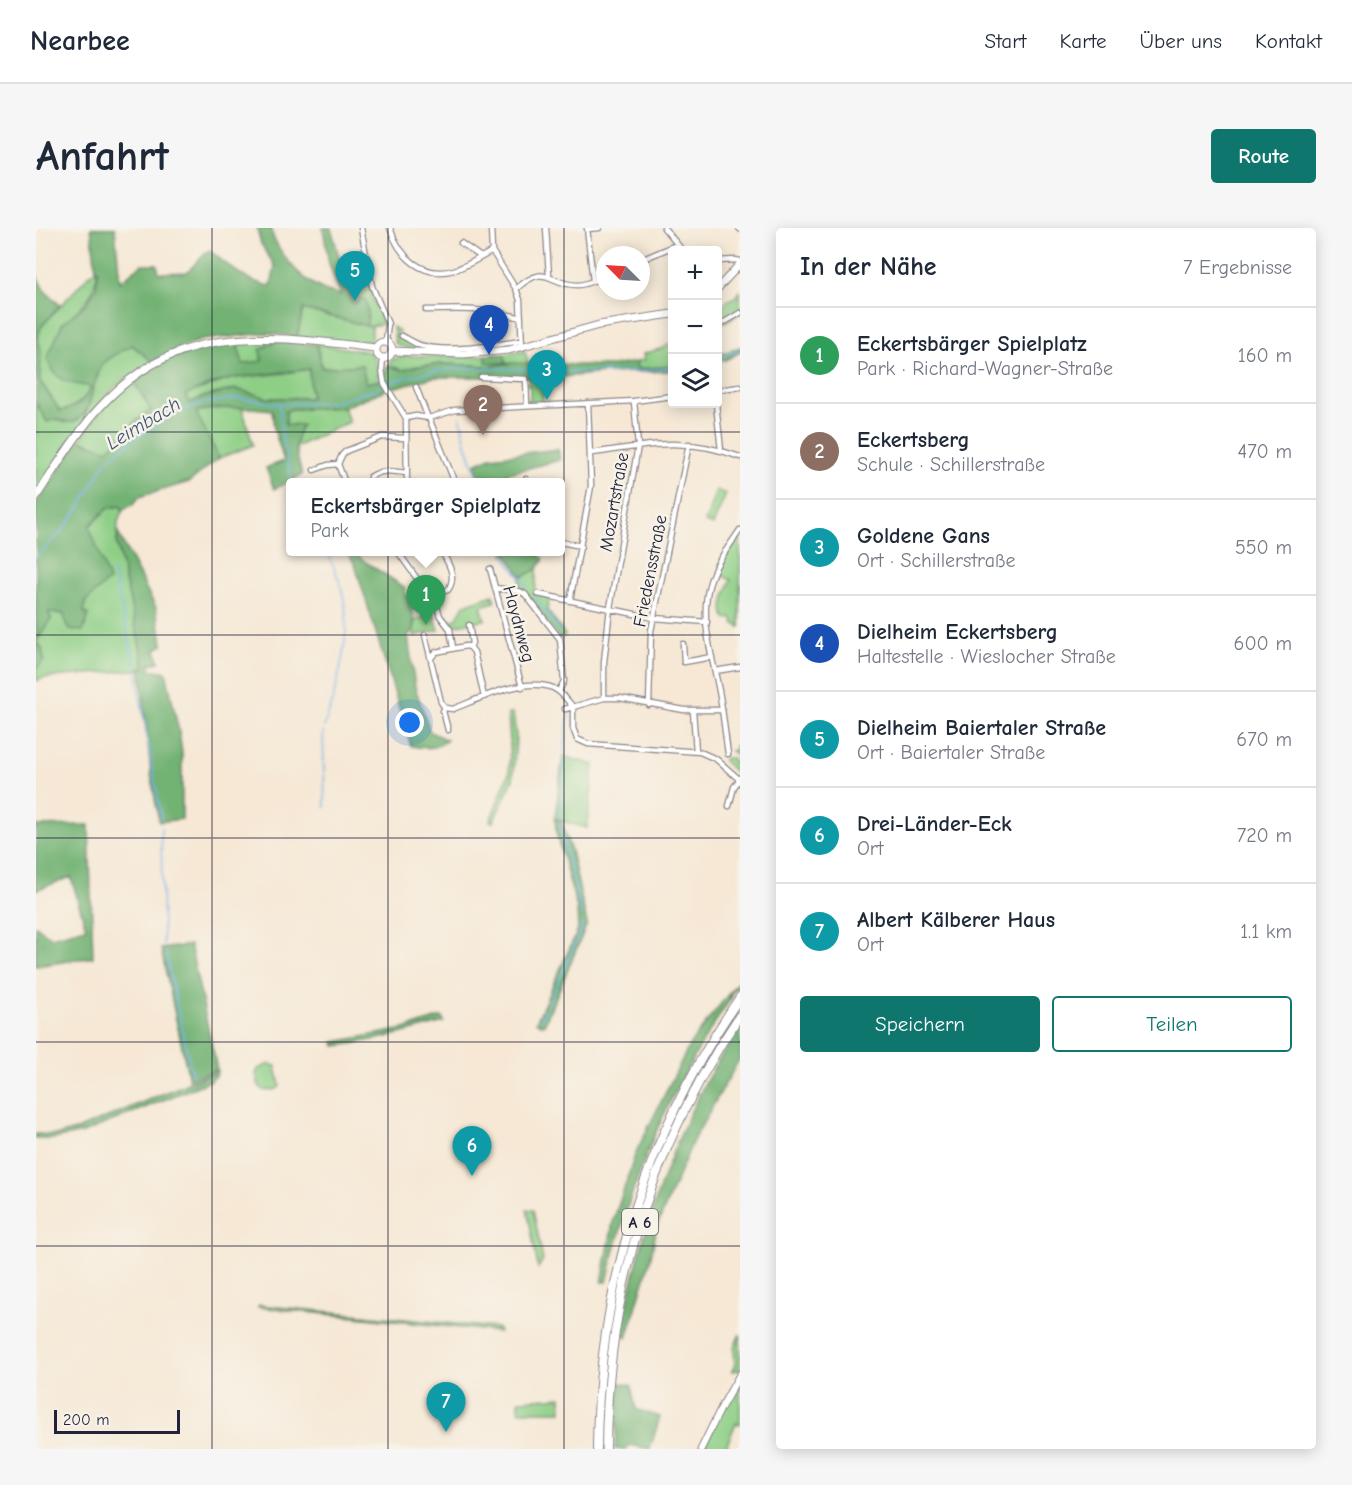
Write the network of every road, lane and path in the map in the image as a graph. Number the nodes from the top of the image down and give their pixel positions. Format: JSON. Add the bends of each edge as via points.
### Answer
{"nodes":[{"id":1,"x":361,"y":228,"type":"edge"},
{"id":2,"x":390,"y":228,"type":"edge"},
{"id":3,"x":491,"y":228,"type":"edge"},
{"id":4,"x":546,"y":228,"type":"edge"},
{"id":5,"x":599,"y":228,"type":"edge"},
{"id":6,"x":664,"y":228,"type":"edge"},
{"id":7,"x":587,"y":229,"type":"edge"},
{"id":8,"x":461,"y":243,"type":"dead end"},
{"id":9,"x":676,"y":245,"type":"joint"},
{"id":10,"x":492,"y":251,"type":"junction"},
{"id":11,"x":650,"y":256,"type":"edge"},
{"id":12,"x":481,"y":257,"type":"junction"},
{"id":13,"x":722,"y":261,"type":"edge"},
{"id":14,"x":740,"y":263,"type":"edge"},
{"id":15,"x":549,"y":276,"type":"junction"},
{"id":16,"x":594,"y":281,"type":"joint"},
{"id":17,"x":722,"y":283,"type":"edge"},
{"id":18,"x":516,"y":289,"type":"junction"},
{"id":19,"x":426,"y":310,"type":"dead end"},
{"id":20,"x":740,"y":313,"type":"edge"},
{"id":21,"x":668,"y":315,"type":"edge"},
{"id":22,"x":521,"y":318,"type":"junction"},
{"id":23,"x":722,"y":323,"type":"edge"},
{"id":24,"x":402,"y":336,"type":"dead end"},
{"id":25,"x":386,"y":341,"type":"junction"},
{"id":26,"x":522,"y":344,"type":"junction"},
{"id":27,"x":375,"y":348,"type":"junction"},
{"id":28,"x":392,"y":351,"type":"junction"},
{"id":29,"x":383,"y":358,"type":"junction"},
{"id":30,"x":481,"y":377,"type":"dead end"},
{"id":31,"x":416,"y":387,"type":"dead end"},
{"id":32,"x":740,"y":387,"type":"edge"},
{"id":33,"x":722,"y":389,"type":"edge"},
{"id":34,"x":668,"y":397,"type":"edge"},
{"id":35,"x":634,"y":401,"type":"junction"},
{"id":36,"x":588,"y":403,"type":"junction"},
{"id":37,"x":526,"y":406,"type":"junction"},
{"id":38,"x":716,"y":408,"type":"edge"},
{"id":39,"x":406,"y":418,"type":"junction"},
{"id":40,"x":428,"y":418,"type":"junction"},
{"id":41,"x":406,"y":438,"type":"junction"},
{"id":42,"x":689,"y":444,"type":"junction"},
{"id":43,"x":638,"y":446,"type":"junction"},
{"id":44,"x":721,"y":450,"type":"junction"},
{"id":45,"x":592,"y":453,"type":"junction"},
{"id":46,"x":740,"y":457,"type":"edge"},
{"id":47,"x":338,"y":464,"type":"junction"},
{"id":48,"x":314,"y":470,"type":"dead end"},
{"id":49,"x":406,"y":473,"type":"junction"},
{"id":50,"x":343,"y":478,"type":"edge"},
{"id":51,"x":370,"y":478,"type":"edge"},
{"id":52,"x":406,"y":478,"type":"edge"},
{"id":53,"x":453,"y":478,"type":"edge"},
{"id":54,"x":36,"y":497,"type":"edge"},
{"id":55,"x":740,"y":530,"type":"edge"},
{"id":56,"x":565,"y":543,"type":"edge"},
{"id":57,"x":581,"y":546,"type":"junction"},
{"id":58,"x":401,"y":556,"type":"edge"},
{"id":59,"x":444,"y":556,"type":"edge"},
{"id":60,"x":490,"y":569,"type":"dead end"},
{"id":61,"x":495,"y":588,"type":"junction"},
{"id":62,"x":433,"y":594,"type":"junction"},
{"id":63,"x":538,"y":594,"type":"dead end"},
{"id":64,"x":570,"y":601,"type":"junction"},
{"id":65,"x":610,"y":608,"type":"junction"},
{"id":66,"x":654,"y":618,"type":"junction"},
{"id":67,"x":706,"y":622,"type":"junction"},
{"id":68,"x":469,"y":625,"type":"dead end"},
{"id":69,"x":425,"y":635,"type":"dead end"},
{"id":70,"x":683,"y":644,"type":"dead end"},
{"id":71,"x":470,"y":647,"type":"junction"},
{"id":72,"x":453,"y":648,"type":"junction"},
{"id":73,"x":712,"y":657,"type":"junction"},
{"id":74,"x":431,"y":658,"type":"junction"},
{"id":75,"x":740,"y":667,"type":"edge"},
{"id":76,"x":715,"y":671,"type":"junction"},
{"id":77,"x":522,"y":687,"type":"junction"},
{"id":78,"x":559,"y":691,"type":"junction"},
{"id":79,"x":484,"y":697,"type":"junction"},
{"id":80,"x":604,"y":698,"type":"junction"},
{"id":81,"x":649,"y":705,"type":"junction"},
{"id":82,"x":573,"y":707,"type":"junction"},
{"id":83,"x":445,"y":708,"type":"junction"},
{"id":84,"x":564,"y":709,"type":"dead end"},
{"id":85,"x":722,"y":710,"type":"junction"},
{"id":86,"x":693,"y":711,"type":"junction"},
{"id":87,"x":448,"y":730,"type":"dead end"},
{"id":88,"x":696,"y":751,"type":"junction"},
{"id":89,"x":728,"y":754,"type":"dead end"},
{"id":90,"x":740,"y":780,"type":"edge"},
{"id":91,"x":729,"y":806,"type":"dead end"},
{"id":92,"x":740,"y":997,"type":"edge"},
{"id":93,"x":740,"y":1015,"type":"edge"},
{"id":94,"x":740,"y":1374,"type":"edge"},
{"id":95,"x":597,"y":1449,"type":"edge"},
{"id":96,"x":606,"y":1449,"type":"edge"},
{"id":97,"x":701,"y":1449,"type":"edge"}],
"edges":[{"from":1,"to":25,"type":"street","via":[[372,286],[388,324]]},
{"from":2,"to":12,"type":"street","via":[[405,258],[426,270],[452,270]]},
{"from":3,"to":10,"type":"street"},
{"from":4,"to":15,"type":"street"},
{"from":5,"to":7,"type":"street"},
{"from":6,"to":9,"type":"street"},
{"from":7,"to":16,"type":"street"},
{"from":8,"to":12,"type":"street"},
{"from":9,"to":11,"type":"street"},
{"from":10,"to":12,"type":"street"},
{"from":10,"to":18,"type":"street"},
{"from":13,"to":14,"type":"street"},
{"from":14,"to":17,"type":"main road"},
{"from":15,"to":16,"type":"street","via":[[575,285]]},
{"from":15,"to":18,"type":"street","via":[[534,275]]},
{"from":18,"to":22,"type":"street"},
{"from":19,"to":22,"type":"street","via":[[486,310]]},
{"from":20,"to":23,"type":"street"},
{"from":21,"to":26,"type":"main road","via":[[598,325]]},
{"from":22,"to":26,"type":"street"},
{"from":24,"to":26,"type":"street","via":[[420,346],[438,348]]},
{"from":25,"to":27,"type":"main road"},
{"from":25,"to":28,"type":"main road"},
{"from":26,"to":28,"type":"main road","via":[[463,354]]},
{"from":27,"to":29,"type":"main road"},
{"from":27,"to":54,"type":"main road","via":[[265,337],[200,344],[151,364],[117,390],[87,423]]},
{"from":28,"to":29,"type":"main road"},
{"from":29,"to":39,"type":"street","via":[[384,383]]},
{"from":30,"to":37,"type":"street","via":[[526,379]]},
{"from":31,"to":40,"type":"street"},
{"from":32,"to":33,"type":"street"},
{"from":34,"to":35,"type":"street"},
{"from":35,"to":36,"type":"street"},
{"from":35,"to":43,"type":"street","name":"Mozartstraße"},
{"from":36,"to":37,"type":"street"},
{"from":36,"to":45,"type":"street"},
{"from":37,"to":40,"type":"street","via":[[454,410]]},
{"from":38,"to":44,"type":"street"},
{"from":39,"to":40,"type":"street"},
{"from":39,"to":41,"type":"street"},
{"from":40,"to":53,"type":"street"},
{"from":41,"to":47,"type":"street","via":[[375,439],[346,451]]},
{"from":41,"to":49,"type":"street"},
{"from":42,"to":43,"type":"street"},
{"from":42,"to":44,"type":"street"},
{"from":42,"to":66,"type":"street","name":"Friedensstraße"},
{"from":43,"to":45,"type":"street"},
{"from":43,"to":65,"type":"street","name":"Mozartstraße"},
{"from":44,"to":46,"type":"street"},
{"from":45,"to":57,"type":"street"},
{"from":47,"to":48,"type":"street"},
{"from":47,"to":50,"type":"street"},
{"from":49,"to":51,"type":"street","via":[[386,471]]},
{"from":49,"to":52,"type":"street"},
{"from":55,"to":67,"type":"street","via":[[710,580]]},
{"from":56,"to":57,"type":"street"},
{"from":57,"to":64,"type":"street"},
{"from":58,"to":62,"type":"street","via":[[423,588]]},
{"from":59,"to":62,"type":"street","via":[[453,574],[453,584],[448,590]]},
{"from":60,"to":61,"type":"street","name":"Haydnweg"},
{"from":61,"to":77,"type":"street","name":"Haydnweg"},
{"from":61,"to":78,"type":"street","via":[[525,594],[560,639],[564,681]]},
{"from":62,"to":72,"type":"street","via":[[441,619],[450,629]]},
{"from":63,"to":64,"type":"street"},
{"from":64,"to":65,"type":"street"},
{"from":65,"to":66,"type":"street"},
{"from":65,"to":80,"type":"street","name":"Mozartstraße"},
{"from":66,"to":67,"type":"street"},
{"from":66,"to":81,"type":"street","name":"Friedensstraße","via":[[649,651]]},
{"from":67,"to":73,"type":"street"},
{"from":68,"to":71,"type":"street"},
{"from":69,"to":74,"type":"street"},
{"from":70,"to":73,"type":"street","via":[[684,662]]},
{"from":71,"to":72,"type":"street"},
{"from":71,"to":79,"type":"street"},
{"from":72,"to":74,"type":"street","via":[[436,652]]},
{"from":73,"to":76,"type":"street"},
{"from":74,"to":83,"type":"street"},
{"from":75,"to":76,"type":"street"},
{"from":76,"to":85,"type":"street"},
{"from":77,"to":78,"type":"street","via":[[547,686]]},
{"from":77,"to":79,"type":"street"},
{"from":78,"to":82,"type":"street"},
{"from":79,"to":83,"type":"street","via":[[453,709]]},
{"from":80,"to":81,"type":"street"},
{"from":80,"to":82,"type":"street"},
{"from":81,"to":86,"type":"street"},
{"from":82,"to":84,"type":"street"},
{"from":82,"to":88,"type":"street","via":[[574,732],[581,741]]},
{"from":83,"to":87,"type":"street","via":[[443,719]]},
{"from":85,"to":86,"type":"street"},
{"from":85,"to":89,"type":"street"},
{"from":86,"to":88,"type":"street"},
{"from":88,"to":90,"type":"street","via":[[716,759]]},
{"from":90,"to":91,"type":"street"},
{"from":92,"to":95,"type":"highway","number":"A 6","via":[[681,1095],[638,1197],[604,1338]]},
{"from":93,"to":96,"type":"highway","number":"A 6","via":[[690,1096],[657,1171],[630,1252],[613,1339]]},
{"from":94,"to":97,"type":"street"}]}
